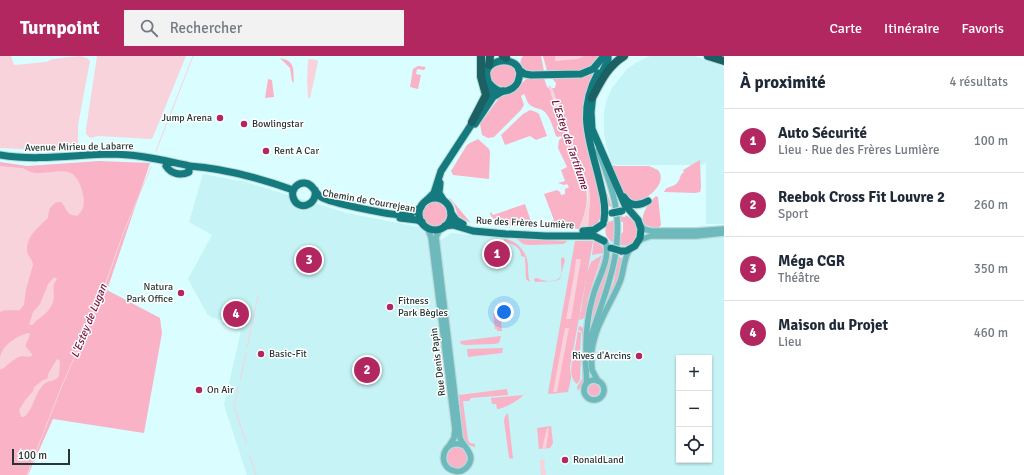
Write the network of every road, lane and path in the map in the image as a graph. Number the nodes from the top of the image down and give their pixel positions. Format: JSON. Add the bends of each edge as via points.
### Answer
{"nodes":[{"id":1,"x":481,"y":56,"type":"edge"},
{"id":2,"x":490,"y":56,"type":"edge"},
{"id":3,"x":606,"y":56,"type":"edge"},
{"id":4,"x":624,"y":56,"type":"edge"},
{"id":5,"x":708,"y":56,"type":"edge"},
{"id":6,"x":504,"y":57,"type":"edge"},
{"id":7,"x":724,"y":61,"type":"edge"},
{"id":8,"x":489,"y":65,"type":"junction"},
{"id":9,"x":519,"y":70,"type":"junction"},
{"id":10,"x":490,"y":84,"type":"junction"},
{"id":11,"x":503,"y":91,"type":"junction"},
{"id":12,"x":592,"y":98,"type":"junction"},
{"id":13,"x":472,"y":122,"type":"junction"},
{"id":14,"x":590,"y":130,"type":"junction"},
{"id":15,"x":0,"y":155,"type":"edge"},
{"id":16,"x":168,"y":164,"type":"junction"},
{"id":17,"x":189,"y":169,"type":"junction"},
{"id":18,"x":611,"y":174,"type":"junction"},
{"id":19,"x":294,"y":190,"type":"junction"},
{"id":20,"x":315,"y":190,"type":"junction"},
{"id":21,"x":427,"y":200,"type":"junction"},
{"id":22,"x":444,"y":201,"type":"junction"},
{"id":23,"x":648,"y":201,"type":"dead end"},
{"id":24,"x":312,"y":203,"type":"junction"},
{"id":25,"x":421,"y":207,"type":"junction"},
{"id":26,"x":451,"y":213,"type":"junction"},
{"id":27,"x":631,"y":213,"type":"junction"},
{"id":28,"x":603,"y":222,"type":"junction"},
{"id":29,"x":640,"y":224,"type":"junction"},
{"id":30,"x":424,"y":225,"type":"junction"},
{"id":31,"x":442,"y":228,"type":"junction"},
{"id":32,"x":724,"y":229,"type":"edge"},
{"id":33,"x":724,"y":233,"type":"edge"},
{"id":34,"x":638,"y":242,"type":"junction"},
{"id":35,"x":607,"y":244,"type":"junction"},
{"id":36,"x":631,"y":248,"type":"junction"},
{"id":37,"x":588,"y":355,"type":"junction"},
{"id":38,"x":598,"y":381,"type":"junction"},
{"id":39,"x":586,"y":384,"type":"junction"},
{"id":40,"x":449,"y":446,"type":"junction"},
{"id":41,"x":465,"y":446,"type":"junction"}],
"edges":[{"from":1,"to":13,"type":"highway","via":[[481,77],[486,95]]},
{"from":2,"to":8,"type":"highway"},
{"from":3,"to":9,"type":"main road","via":[[593,69],[581,74],[525,74]]},
{"from":3,"to":12,"type":"main road"},
{"from":3,"to":14,"type":"main road","via":[[588,95],[586,112]]},
{"from":4,"to":12,"type":"highway","via":[[606,72]]},
{"from":5,"to":7,"type":"highway"},
{"from":6,"to":8,"type":"main road"},
{"from":6,"to":9,"type":"main road","via":[[516,63]]},
{"from":8,"to":10,"type":"main road","via":[[486,75]]},
{"from":9,"to":11,"type":"main road","via":[[516,85]]},
{"from":10,"to":11,"type":"main road"},
{"from":10,"to":13,"type":"main road","name":"Chemin de Courrejean","via":[[490,97]]},
{"from":11,"to":22,"type":"main road","via":[[493,97],[444,174],[439,190]]},
{"from":12,"to":14,"type":"main road"},
{"from":13,"to":21,"type":"main road","name":"Chemin de Courrejean","via":[[441,171],[434,193]]},
{"from":14,"to":18,"type":"main road"},
{"from":14,"to":28,"type":"main road","via":[[588,139],[604,198]]},
{"from":14,"to":37,"type":"street","via":[[610,194],[614,199],[617,227],[610,282],[596,318]]},
{"from":15,"to":16,"type":"main road","name":"Avenue Mirieu de Labarre","via":[[32,158],[111,154],[148,157]]},
{"from":16,"to":17,"type":"main road","name":"Avenue Mirieu de Labarre"},
{"from":16,"to":17,"type":"main road","name":"Avenue Mirieu de Labarre","via":[[173,173],[183,174]]},
{"from":17,"to":19,"type":"main road","name":"Avenue Mirieu de Labarre","via":[[204,168],[243,175]]},
{"from":18,"to":23,"type":"main road","via":[[628,203],[636,205]]},
{"from":18,"to":27,"type":"main road"},
{"from":19,"to":20,"type":"main road","via":[[304,183],[311,185]]},
{"from":19,"to":24,"type":"main road","via":[[293,198],[296,203],[305,206]]},
{"from":20,"to":24,"type":"main road"},
{"from":20,"to":25,"type":"main road","name":"Chemin de Courrejean","via":[[321,197],[332,201],[399,215],[417,211]]},
{"from":21,"to":22,"type":"main road","via":[[436,198]]},
{"from":21,"to":25,"type":"main road"},
{"from":22,"to":26,"type":"main road"},
{"from":24,"to":30,"type":"main road","name":"Chemin de Courrejean","via":[[320,202],[417,220]]},
{"from":25,"to":30,"type":"main road","via":[[420,215]]},
{"from":26,"to":28,"type":"main road","name":"Rue des Frères Lumière","via":[[456,220],[464,224],[505,230],[590,231],[597,229]]},
{"from":26,"to":31,"type":"main road","via":[[449,222]]},
{"from":27,"to":28,"type":"main road","bridge":true,"via":[[612,213]]},
{"from":27,"to":29,"type":"main road"},
{"from":28,"to":35,"type":"main road","via":[[601,233]]},
{"from":29,"to":32,"type":"street","via":[[644,229],[651,231]]},
{"from":29,"to":34,"type":"main road"},
{"from":30,"to":31,"type":"main road","via":[[435,230]]},
{"from":30,"to":40,"type":"street","name":"Rue Denis Papin","via":[[432,240],[455,428],[454,438]]},
{"from":31,"to":35,"type":"main road","name":"Rue des Frères Lumière","via":[[453,225],[473,231],[506,234],[594,236]]},
{"from":31,"to":41,"type":"street","name":"Rue Denis Papin","via":[[436,237],[437,248],[460,438]]},
{"from":33,"to":34,"type":"street","via":[[650,236]]},
{"from":34,"to":36,"type":"main road"},
{"from":35,"to":36,"type":"main road","bridge":true,"via":[[621,251]]},
{"from":35,"to":37,"type":"street","via":[[606,258],[589,315],[586,338]]},
{"from":36,"to":37,"type":"street","via":[[622,277]]},
{"from":37,"to":38,"type":"street"},
{"from":37,"to":39,"type":"street"},
{"from":38,"to":39,"type":"street","via":[[592,380]]},
{"from":38,"to":39,"type":"street","via":[[604,390],[602,396],[596,400],[585,395]]},
{"from":40,"to":41,"type":"street","via":[[457,443]]},
{"from":40,"to":41,"type":"street","via":[[443,454],[444,462],[448,468],[456,471],[464,469],[470,463],[471,455]]}]}
